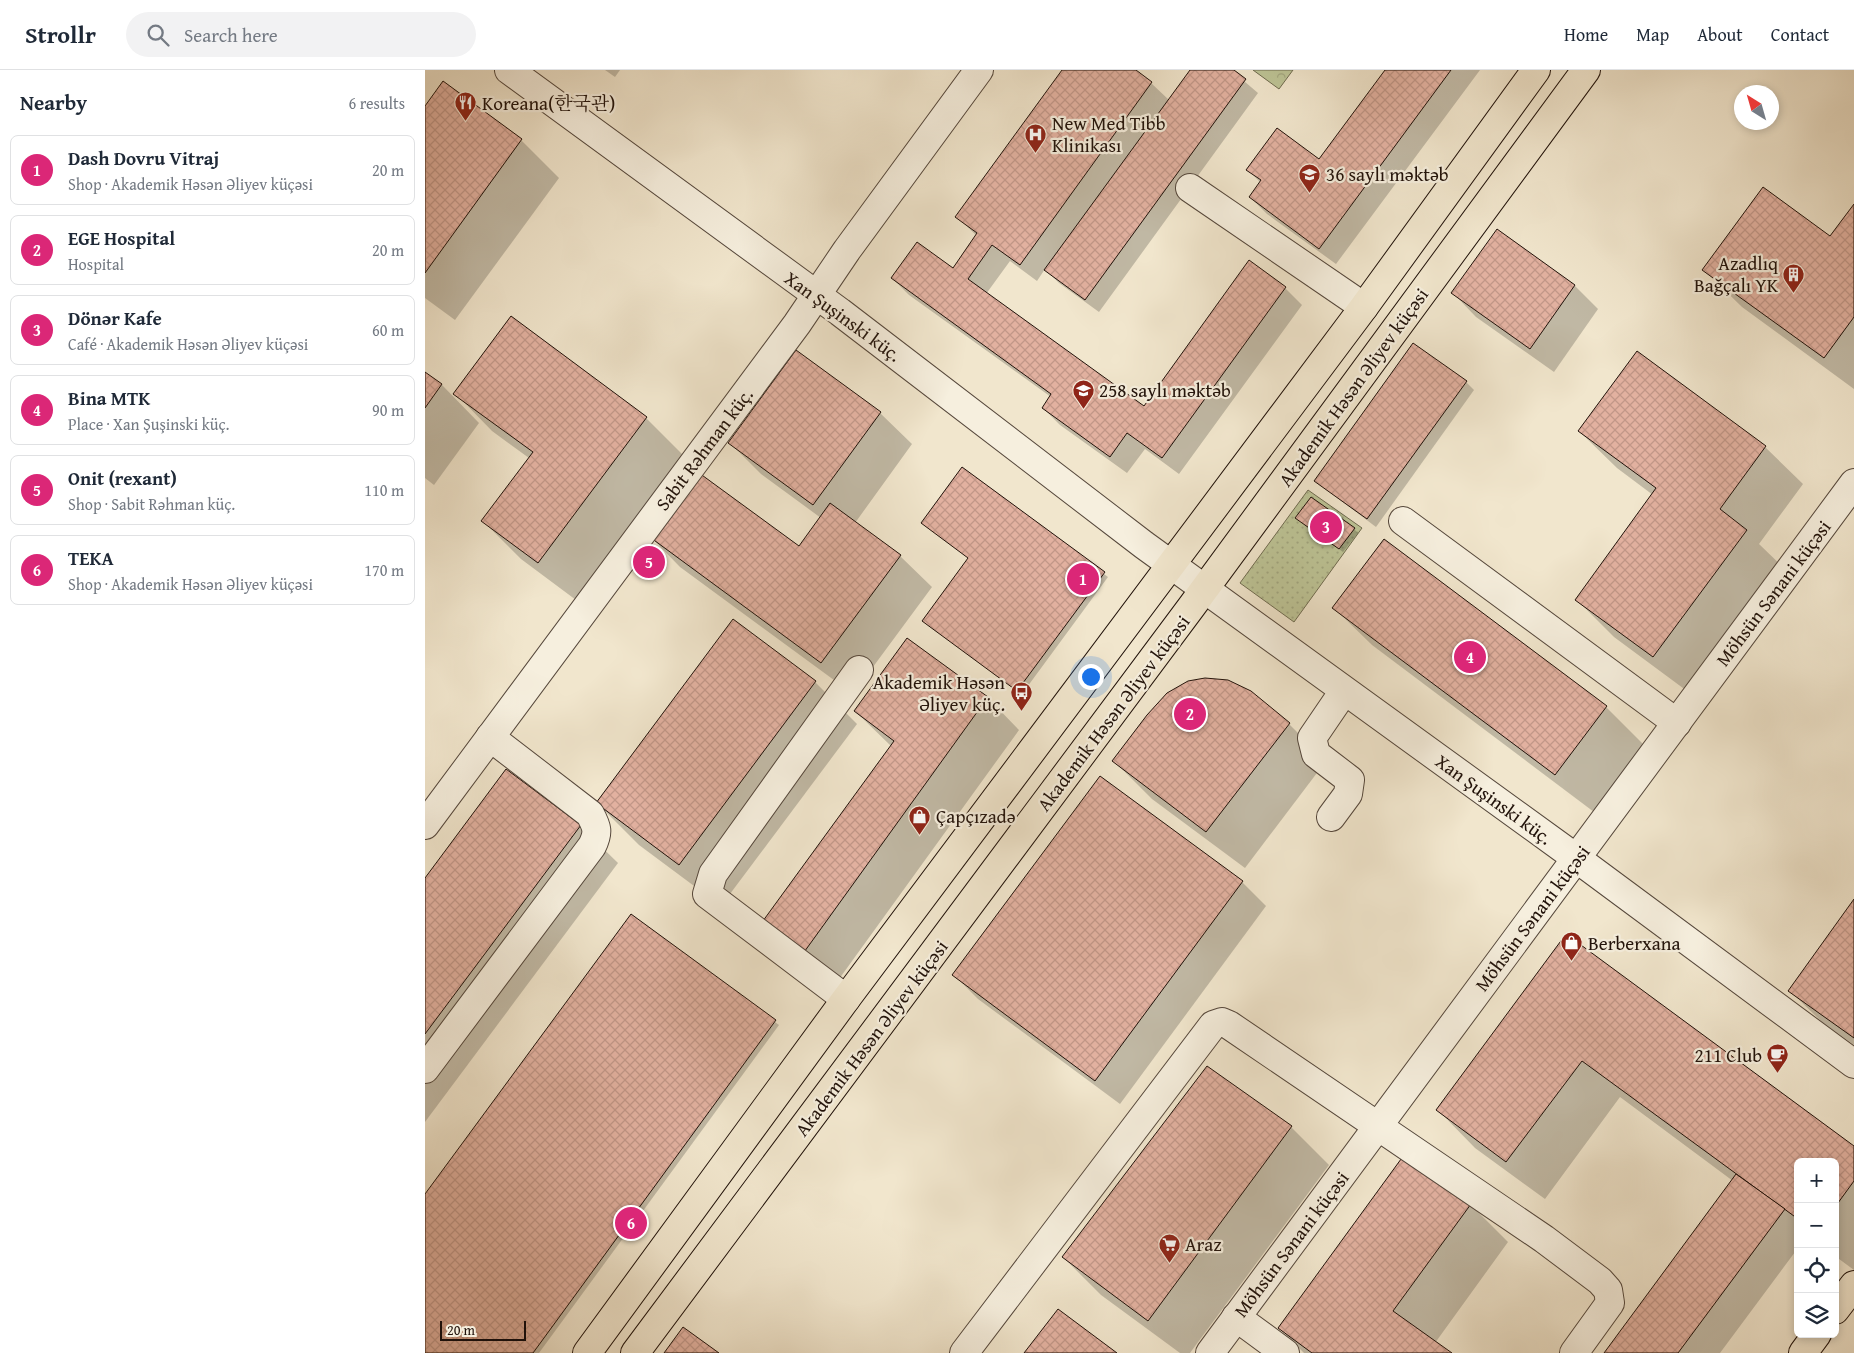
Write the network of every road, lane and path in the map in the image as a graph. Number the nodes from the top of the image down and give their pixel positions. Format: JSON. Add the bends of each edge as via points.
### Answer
{"nodes":[{"id":1,"x":509,"y":70,"type":"edge"},
{"id":2,"x":979,"y":70,"type":"edge"},
{"id":3,"x":1535,"y":70,"type":"edge"},
{"id":4,"x":1586,"y":70,"type":"edge"},
{"id":5,"x":1191,"y":188,"type":"dead end"},
{"id":6,"x":816,"y":295,"type":"junction"},
{"id":7,"x":1364,"y":307,"type":"junction"},
{"id":8,"x":1854,"y":483,"type":"edge"},
{"id":9,"x":1403,"y":521,"type":"dead end"},
{"id":10,"x":1173,"y":566,"type":"junction"},
{"id":11,"x":1205,"y":589,"type":"junction"},
{"id":12,"x":859,"y":670,"type":"dead end"},
{"id":13,"x":1344,"y":691,"type":"junction"},
{"id":14,"x":1677,"y":723,"type":"junction"},
{"id":15,"x":490,"y":737,"type":"junction"},
{"id":16,"x":1331,"y":818,"type":"dead end"},
{"id":17,"x":425,"y":825,"type":"edge"},
{"id":18,"x":1576,"y":858,"type":"junction"},
{"id":19,"x":846,"y":999,"type":"junction"},
{"id":20,"x":1854,"y":1064,"type":"edge"},
{"id":21,"x":425,"y":1069,"type":"edge"},
{"id":22,"x":1378,"y":1126,"type":"junction"},
{"id":23,"x":1854,"y":1285,"type":"edge"},
{"id":24,"x":1839,"y":1305,"type":"edge"},
{"id":25,"x":1236,"y":1317,"type":"junction"},
{"id":26,"x":1814,"y":1338,"type":"edge"},
{"id":27,"x":587,"y":1353,"type":"edge"},
{"id":28,"x":635,"y":1353,"type":"edge"},
{"id":29,"x":964,"y":1353,"type":"edge"},
{"id":30,"x":1209,"y":1353,"type":"edge"},
{"id":31,"x":1285,"y":1353,"type":"edge"},
{"id":32,"x":1574,"y":1353,"type":"edge"},
{"id":33,"x":1803,"y":1353,"type":"edge"}],
"edges":[{"from":1,"to":6,"type":"street","name":"Xan Şuşinski küç."},
{"from":2,"to":6,"type":"street","name":"Sabit Rəhman küç."},
{"from":3,"to":7,"type":"main road","name":"Akademik Həsən Əliyev küçəsi"},
{"from":4,"to":11,"type":"main road","name":"Akademik Həsən Əliyev küçəsi"},
{"from":5,"to":7,"type":"street"},
{"from":6,"to":10,"type":"street","name":"Xan Şuşinski küç."},
{"from":6,"to":15,"type":"street","name":"Sabit Rəhman küç."},
{"from":7,"to":10,"type":"main road","name":"Akademik Həsən Əliyev küçəsi"},
{"from":8,"to":14,"type":"street","name":"Möhsün Sənani küçəsi"},
{"from":9,"to":14,"type":"street"},
{"from":10,"to":11,"type":"street","name":"Xan Şuşinski küç."},
{"from":10,"to":19,"type":"main road","name":"Akademik Həsən Əliyev küçəsi"},
{"from":11,"to":13,"type":"street","name":"Xan Şuşinski küç."},
{"from":11,"to":28,"type":"main road","name":"Akademik Həsən Əliyev küçəsi"},
{"from":12,"to":19,"type":"street","via":[[713,874],[707,894]]},
{"from":13,"to":16,"type":"street","via":[[1312,738],[1316,754],[1351,780],[1348,794]]},
{"from":13,"to":18,"type":"street","name":"Xan Şuşinski küç."},
{"from":14,"to":18,"type":"street","name":"Möhsün Sənani küçəsi"},
{"from":15,"to":17,"type":"street","name":"Sabit Rəhman küç."},
{"from":15,"to":21,"type":"street","via":[[590,814],[598,834]]},
{"from":18,"to":20,"type":"street","name":"Xan Şuşinski küç."},
{"from":18,"to":22,"type":"street","name":"Möhsün Sənani küçəsi"},
{"from":19,"to":27,"type":"main road","name":"Akademik Həsən Əliyev küçəsi"},
{"from":22,"to":25,"type":"street","name":"Möhsün Sənani küçəsi"},
{"from":22,"to":29,"type":"street","via":[[1229,1025],[1222,1022],[1213,1025]]},
{"from":22,"to":32,"type":"street","via":[[1600,1281],[1607,1290],[1610,1303]]},
{"from":23,"to":24,"type":"main road"},
{"from":25,"to":30,"type":"street","name":"Möhsün Sənani küçəsi"},
{"from":25,"to":31,"type":"street"},
{"from":26,"to":33,"type":"main road"}]}
